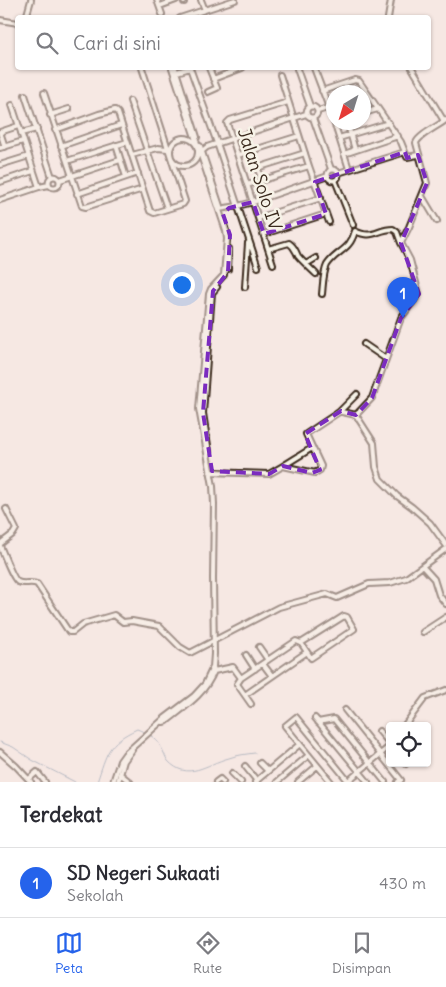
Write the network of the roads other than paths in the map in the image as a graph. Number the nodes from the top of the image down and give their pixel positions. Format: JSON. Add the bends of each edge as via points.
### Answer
{"nodes":[{"id":1,"x":31,"y":0,"type":"edge"},
{"id":2,"x":157,"y":0,"type":"edge"},
{"id":3,"x":176,"y":0,"type":"edge"},
{"id":4,"x":201,"y":0,"type":"edge"},
{"id":5,"x":235,"y":0,"type":"edge"},
{"id":6,"x":391,"y":0,"type":"edge"},
{"id":7,"x":160,"y":6,"type":"junction"},
{"id":8,"x":205,"y":10,"type":"junction"},
{"id":9,"x":162,"y":14,"type":"dead end"},
{"id":10,"x":27,"y":15,"type":"edge"},
{"id":11,"x":189,"y":15,"type":"edge"},
{"id":12,"x":388,"y":15,"type":"edge"},
{"id":13,"x":0,"y":20,"type":"edge"},
{"id":14,"x":15,"y":22,"type":"edge"},
{"id":15,"x":143,"y":70,"type":"edge"},
{"id":16,"x":175,"y":70,"type":"edge"},
{"id":17,"x":191,"y":70,"type":"edge"},
{"id":18,"x":210,"y":70,"type":"edge"},
{"id":19,"x":237,"y":70,"type":"edge"},
{"id":20,"x":296,"y":70,"type":"edge"},
{"id":21,"x":315,"y":70,"type":"edge"},
{"id":22,"x":413,"y":70,"type":"edge"},
{"id":23,"x":280,"y":76,"type":"dead end"},
{"id":24,"x":213,"y":79,"type":"junction"},
{"id":25,"x":342,"y":85,"type":"edge"},
{"id":26,"x":360,"y":85,"type":"edge"},
{"id":27,"x":326,"y":91,"type":"edge"},
{"id":28,"x":208,"y":92,"type":"dead end"},
{"id":29,"x":322,"y":92,"type":"junction"},
{"id":30,"x":44,"y":93,"type":"dead end"},
{"id":31,"x":25,"y":95,"type":"dead end"},
{"id":32,"x":326,"y":98,"type":"edge"},
{"id":33,"x":130,"y":101,"type":"dead end"},
{"id":34,"x":371,"y":101,"type":"edge"},
{"id":35,"x":288,"y":102,"type":"junction"},
{"id":36,"x":12,"y":106,"type":"dead end"},
{"id":37,"x":310,"y":106,"type":"junction"},
{"id":38,"x":326,"y":108,"type":"edge"},
{"id":39,"x":69,"y":109,"type":"dead end"},
{"id":40,"x":378,"y":109,"type":"junction"},
{"id":41,"x":318,"y":111,"type":"junction"},
{"id":42,"x":371,"y":111,"type":"edge"},
{"id":43,"x":306,"y":114,"type":"junction"},
{"id":44,"x":50,"y":115,"type":"junction"},
{"id":45,"x":313,"y":118,"type":"junction"},
{"id":46,"x":294,"y":119,"type":"junction"},
{"id":47,"x":445,"y":120,"type":"edge"},
{"id":48,"x":388,"y":123,"type":"junction"},
{"id":49,"x":121,"y":125,"type":"junction"},
{"id":50,"x":18,"y":126,"type":"junction"},
{"id":51,"x":37,"y":128,"type":"junction"},
{"id":52,"x":55,"y":130,"type":"junction"},
{"id":53,"x":336,"y":130,"type":"edge"},
{"id":54,"x":350,"y":130,"type":"edge"},
{"id":55,"x":0,"y":132,"type":"edge"},
{"id":56,"x":21,"y":133,"type":"junction"},
{"id":57,"x":351,"y":134,"type":"junction"},
{"id":58,"x":299,"y":136,"type":"junction"},
{"id":59,"x":398,"y":136,"type":"junction"},
{"id":60,"x":232,"y":138,"type":"junction"},
{"id":61,"x":339,"y":138,"type":"junction"},
{"id":62,"x":24,"y":141,"type":"junction"},
{"id":63,"x":127,"y":142,"type":"junction"},
{"id":64,"x":165,"y":142,"type":"junction"},
{"id":65,"x":218,"y":143,"type":"junction"},
{"id":66,"x":116,"y":145,"type":"junction"},
{"id":67,"x":61,"y":146,"type":"junction"},
{"id":68,"x":207,"y":147,"type":"junction"},
{"id":69,"x":2,"y":148,"type":"edge"},
{"id":70,"x":158,"y":148,"type":"junction"},
{"id":71,"x":167,"y":149,"type":"junction"},
{"id":72,"x":199,"y":149,"type":"junction"},
{"id":73,"x":355,"y":150,"type":"junction"},
{"id":74,"x":147,"y":151,"type":"junction"},
{"id":75,"x":252,"y":151,"type":"junction"},
{"id":76,"x":405,"y":152,"type":"junction"},
{"id":77,"x":305,"y":153,"type":"junction"},
{"id":78,"x":344,"y":154,"type":"junction"},
{"id":79,"x":132,"y":155,"type":"junction"},
{"id":80,"x":418,"y":155,"type":"junction"},
{"id":81,"x":28,"y":156,"type":"junction"},
{"id":82,"x":238,"y":156,"type":"junction"},
{"id":83,"x":170,"y":157,"type":"junction"},
{"id":84,"x":120,"y":160,"type":"junction"},
{"id":85,"x":66,"y":161,"type":"junction"},
{"id":86,"x":0,"y":165,"type":"edge"},
{"id":87,"x":308,"y":166,"type":"junction"},
{"id":88,"x":257,"y":168,"type":"junction"},
{"id":89,"x":331,"y":169,"type":"junction"},
{"id":90,"x":349,"y":169,"type":"junction"},
{"id":91,"x":33,"y":171,"type":"junction"},
{"id":92,"x":138,"y":173,"type":"junction"},
{"id":93,"x":338,"y":173,"type":"junction"},
{"id":94,"x":126,"y":176,"type":"junction"},
{"id":95,"x":328,"y":176,"type":"junction"},
{"id":96,"x":52,"y":177,"type":"junction"},
{"id":97,"x":72,"y":178,"type":"junction"},
{"id":98,"x":60,"y":180,"type":"junction"},
{"id":99,"x":335,"y":180,"type":"junction"},
{"id":100,"x":262,"y":181,"type":"junction"},
{"id":101,"x":0,"y":182,"type":"edge"},
{"id":102,"x":315,"y":182,"type":"junction"},
{"id":103,"x":50,"y":185,"type":"junction"},
{"id":104,"x":247,"y":185,"type":"junction"},
{"id":105,"x":39,"y":187,"type":"junction"},
{"id":106,"x":142,"y":189,"type":"junction"},
{"id":107,"x":77,"y":194,"type":"junction"},
{"id":108,"x":422,"y":196,"type":"junction"},
{"id":109,"x":321,"y":198,"type":"junction"},
{"id":110,"x":0,"y":200,"type":"edge"},
{"id":111,"x":252,"y":202,"type":"junction"},
{"id":112,"x":238,"y":206,"type":"junction"},
{"id":113,"x":167,"y":208,"type":"junction"},
{"id":114,"x":220,"y":208,"type":"junction"},
{"id":115,"x":228,"y":208,"type":"junction"},
{"id":116,"x":326,"y":214,"type":"junction"},
{"id":117,"x":222,"y":215,"type":"junction"},
{"id":118,"x":258,"y":218,"type":"junction"},
{"id":119,"x":437,"y":221,"type":"dead end"},
{"id":120,"x":329,"y":222,"type":"dead end"},
{"id":121,"x":353,"y":225,"type":"dead end"},
{"id":122,"x":264,"y":234,"type":"junction"},
{"id":123,"x":248,"y":238,"type":"junction"},
{"id":124,"x":401,"y":243,"type":"junction"},
{"id":125,"x":268,"y":249,"type":"junction"},
{"id":126,"x":316,"y":258,"type":"dead end"},
{"id":127,"x":272,"y":264,"type":"dead end"},
{"id":128,"x":306,"y":264,"type":"junction"},
{"id":129,"x":258,"y":267,"type":"dead end"},
{"id":130,"x":316,"y":274,"type":"dead end"},
{"id":131,"x":245,"y":287,"type":"dead end"},
{"id":132,"x":322,"y":294,"type":"dead end"},
{"id":133,"x":364,"y":344,"type":"dead end"},
{"id":134,"x":386,"y":359,"type":"junction"},
{"id":135,"x":357,"y":394,"type":"dead end"},
{"id":136,"x":339,"y":412,"type":"junction"},
{"id":137,"x":356,"y":415,"type":"junction"},
{"id":138,"x":312,"y":448,"type":"junction"},
{"id":139,"x":283,"y":466,"type":"junction"},
{"id":140,"x":211,"y":471,"type":"junction"},
{"id":141,"x":6,"y":510,"type":"dead end"},
{"id":142,"x":0,"y":545,"type":"edge"},
{"id":143,"x":446,"y":545,"type":"edge"},
{"id":144,"x":446,"y":550,"type":"edge"},
{"id":145,"x":423,"y":567,"type":"junction"},
{"id":146,"x":446,"y":604,"type":"edge"},
{"id":147,"x":446,"y":617,"type":"edge"},
{"id":148,"x":423,"y":632,"type":"dead end"},
{"id":149,"x":214,"y":640,"type":"junction"},
{"id":150,"x":301,"y":644,"type":"junction"},
{"id":151,"x":259,"y":647,"type":"dead end"},
{"id":152,"x":307,"y":652,"type":"junction"},
{"id":153,"x":246,"y":655,"type":"dead end"},
{"id":154,"x":268,"y":660,"type":"junction"},
{"id":155,"x":263,"y":664,"type":"junction"},
{"id":156,"x":213,"y":669,"type":"junction"},
{"id":157,"x":255,"y":669,"type":"junction"},
{"id":158,"x":272,"y":676,"type":"junction"},
{"id":159,"x":241,"y":678,"type":"junction"},
{"id":160,"x":446,"y":690,"type":"edge"},
{"id":161,"x":245,"y":695,"type":"junction"},
{"id":162,"x":250,"y":704,"type":"dead end"},
{"id":163,"x":345,"y":710,"type":"dead end"},
{"id":164,"x":407,"y":722,"type":"edge"},
{"id":165,"x":379,"y":731,"type":"dead end"},
{"id":166,"x":386,"y":740,"type":"edge"},
{"id":167,"x":300,"y":744,"type":"junction"},
{"id":168,"x":386,"y":749,"type":"edge"},
{"id":169,"x":132,"y":750,"type":"junction"},
{"id":170,"x":0,"y":752,"type":"edge"},
{"id":171,"x":380,"y":754,"type":"junction"},
{"id":172,"x":309,"y":755,"type":"junction"},
{"id":173,"x":260,"y":762,"type":"dead end"},
{"id":174,"x":369,"y":763,"type":"junction"},
{"id":175,"x":245,"y":766,"type":"dead end"},
{"id":176,"x":317,"y":766,"type":"junction"},
{"id":177,"x":268,"y":772,"type":"junction"},
{"id":178,"x":359,"y":772,"type":"junction"},
{"id":179,"x":232,"y":773,"type":"dead end"},
{"id":180,"x":120,"y":774,"type":"junction"},
{"id":181,"x":30,"y":781,"type":"edge"},
{"id":182,"x":256,"y":781,"type":"edge"},
{"id":183,"x":348,"y":781,"type":"edge"},
{"id":184,"x":45,"y":782,"type":"edge"},
{"id":185,"x":113,"y":782,"type":"edge"},
{"id":186,"x":118,"y":782,"type":"edge"},
{"id":187,"x":130,"y":782,"type":"edge"},
{"id":188,"x":216,"y":782,"type":"edge"},
{"id":189,"x":223,"y":782,"type":"edge"},
{"id":190,"x":240,"y":782,"type":"edge"},
{"id":191,"x":277,"y":782,"type":"edge"},
{"id":192,"x":298,"y":782,"type":"edge"},
{"id":193,"x":330,"y":782,"type":"edge"},
{"id":194,"x":368,"y":782,"type":"edge"},
{"id":195,"x":385,"y":782,"type":"edge"},
{"id":196,"x":398,"y":782,"type":"edge"}],
"edges":[{"from":1,"to":10,"type":"street"},
{"from":2,"to":7,"type":"street"},
{"from":3,"to":7,"type":"street"},
{"from":4,"to":8,"type":"street"},
{"from":5,"to":8,"type":"street"},
{"from":6,"to":12,"type":"street"},
{"from":7,"to":9,"type":"street"},
{"from":8,"to":11,"type":"street"},
{"from":13,"to":14,"type":"street"},
{"from":15,"to":64,"type":"street"},
{"from":16,"to":72,"type":"street"},
{"from":17,"to":65,"type":"street"},
{"from":18,"to":24,"type":"street"},
{"from":19,"to":24,"type":"street"},
{"from":20,"to":37,"type":"street"},
{"from":21,"to":29,"type":"street"},
{"from":22,"to":47,"type":"street"},
{"from":23,"to":35,"type":"street"},
{"from":24,"to":28,"type":"street","via":[[217,88]]},
{"from":25,"to":26,"type":"street","via":[[356,80]]},
{"from":27,"to":29,"type":"street"},
{"from":29,"to":32,"type":"street"},
{"from":30,"to":44,"type":"street"},
{"from":31,"to":51,"type":"street"},
{"from":33,"to":74,"type":"street"},
{"from":34,"to":40,"type":"street"},
{"from":35,"to":46,"type":"street"},
{"from":35,"to":60,"type":"street","name":"Jalan Solo IV","via":[[229,120]]},
{"from":36,"to":50,"type":"street"},
{"from":37,"to":41,"type":"street"},
{"from":37,"to":43,"type":"street"},
{"from":38,"to":41,"type":"street"},
{"from":39,"to":44,"type":"street"},
{"from":40,"to":42,"type":"street"},
{"from":40,"to":48,"type":"street"},
{"from":41,"to":45,"type":"street"},
{"from":43,"to":45,"type":"street"},
{"from":43,"to":46,"type":"street"},
{"from":44,"to":52,"type":"street"},
{"from":45,"to":89,"type":"street"},
{"from":46,"to":58,"type":"street"},
{"from":46,"to":60,"type":"street"},
{"from":47,"to":80,"type":"street","via":[[418,138]]},
{"from":48,"to":57,"type":"street"},
{"from":48,"to":59,"type":"street"},
{"from":49,"to":52,"type":"street","via":[[118,113],[113,110]]},
{"from":49,"to":63,"type":"street"},
{"from":49,"to":67,"type":"street"},
{"from":50,"to":55,"type":"street"},
{"from":50,"to":56,"type":"street"},
{"from":51,"to":56,"type":"street"},
{"from":51,"to":96,"type":"street"},
{"from":52,"to":67,"type":"street"},
{"from":53,"to":61,"type":"street"},
{"from":54,"to":57,"type":"street"},
{"from":55,"to":69,"type":"street"},
{"from":56,"to":62,"type":"street"},
{"from":57,"to":61,"type":"street"},
{"from":57,"to":73,"type":"street"},
{"from":58,"to":75,"type":"street"},
{"from":58,"to":77,"type":"street"},
{"from":59,"to":73,"type":"street"},
{"from":59,"to":76,"type":"street"},
{"from":60,"to":65,"type":"street"},
{"from":60,"to":82,"type":"street","name":"Jalan Solo IV"},
{"from":61,"to":78,"type":"street"},
{"from":62,"to":69,"type":"street"},
{"from":62,"to":81,"type":"street"},
{"from":63,"to":66,"type":"street"},
{"from":63,"to":79,"type":"street"},
{"from":64,"to":70,"type":"street"},
{"from":64,"to":71,"type":"street"},
{"from":65,"to":68,"type":"street"},
{"from":65,"to":112,"type":"street"},
{"from":66,"to":84,"type":"street"},
{"from":66,"to":85,"type":"street"},
{"from":67,"to":85,"type":"street"},
{"from":68,"to":72,"type":"street"},
{"from":68,"to":72,"type":"street"},
{"from":70,"to":71,"type":"street"},
{"from":70,"to":74,"type":"street"},
{"from":71,"to":83,"type":"street"},
{"from":72,"to":83,"type":"street","via":[[196,158],[188,165],[178,164]]},
{"from":72,"to":83,"type":"street","via":[[190,140],[181,139],[172,146]]},
{"from":72,"to":114,"type":"street"},
{"from":73,"to":78,"type":"street"},
{"from":74,"to":79,"type":"street"},
{"from":74,"to":113,"type":"street"},
{"from":75,"to":82,"type":"street"},
{"from":75,"to":88,"type":"street"},
{"from":76,"to":80,"type":"street","via":[[408,157]]},
{"from":76,"to":90,"type":"street"},
{"from":77,"to":87,"type":"street"},
{"from":77,"to":88,"type":"street"},
{"from":78,"to":90,"type":"street"},
{"from":79,"to":92,"type":"street"},
{"from":80,"to":108,"type":"street","via":[[427,180]]},
{"from":81,"to":86,"type":"street"},
{"from":81,"to":91,"type":"street"},
{"from":82,"to":104,"type":"street","name":"Jalan Solo IV"},
{"from":83,"to":113,"type":"street","via":[[185,201]]},
{"from":84,"to":94,"type":"street"},
{"from":84,"to":97,"type":"street"},
{"from":85,"to":97,"type":"street"},
{"from":87,"to":100,"type":"street"},
{"from":87,"to":102,"type":"street"},
{"from":88,"to":100,"type":"street"},
{"from":89,"to":93,"type":"street"},
{"from":89,"to":95,"type":"street"},
{"from":90,"to":93,"type":"street"},
{"from":91,"to":101,"type":"street"},
{"from":91,"to":105,"type":"street"},
{"from":92,"to":94,"type":"street"},
{"from":92,"to":106,"type":"street"},
{"from":93,"to":99,"type":"street"},
{"from":94,"to":107,"type":"street"},
{"from":95,"to":99,"type":"street"},
{"from":95,"to":102,"type":"street"},
{"from":96,"to":98,"type":"street"},
{"from":96,"to":103,"type":"street"},
{"from":97,"to":98,"type":"street"},
{"from":97,"to":107,"type":"street"},
{"from":98,"to":103,"type":"street","via":[[58,187]]},
{"from":99,"to":121,"type":"street"},
{"from":100,"to":104,"type":"street"},
{"from":102,"to":109,"type":"street"},
{"from":102,"to":111,"type":"street"},
{"from":103,"to":105,"type":"street"},
{"from":104,"to":111,"type":"street","name":"Jalan Solo IV"},
{"from":105,"to":110,"type":"street"},
{"from":106,"to":107,"type":"street","via":[[86,208]]},
{"from":106,"to":113,"type":"street","via":[[152,213]]},
{"from":108,"to":119,"type":"street"},
{"from":108,"to":124,"type":"street"},
{"from":109,"to":116,"type":"street"},
{"from":109,"to":118,"type":"street"},
{"from":111,"to":112,"type":"street"},
{"from":111,"to":118,"type":"street","name":"Jalan Solo IV"},
{"from":112,"to":115,"type":"street"},
{"from":112,"to":123,"type":"street"},
{"from":114,"to":115,"type":"street"},
{"from":114,"to":117,"type":"street"},
{"from":115,"to":117,"type":"street"},
{"from":116,"to":120,"type":"street"},
{"from":116,"to":122,"type":"street"},
{"from":117,"to":140,"type":"street","via":[[230,235],[229,256],[227,276],[212,293],[202,422]]},
{"from":118,"to":122,"type":"street","name":"Jalan Solo IV"},
{"from":122,"to":125,"type":"street","name":"Jalan Solo IV"},
{"from":123,"to":129,"type":"street"},
{"from":123,"to":131,"type":"street"},
{"from":124,"to":132,"type":"street","via":[[393,229],[370,236],[356,231],[350,245],[326,268]]},
{"from":124,"to":134,"type":"street","via":[[410,260],[419,294],[401,318]]},
{"from":125,"to":127,"type":"street","name":"Jalan Solo IV"},
{"from":125,"to":128,"type":"street","name":"Jalan Solo IV","via":[[288,243]]},
{"from":126,"to":128,"type":"street"},
{"from":128,"to":130,"type":"street"},
{"from":133,"to":134,"type":"street"},
{"from":134,"to":137,"type":"street","via":[[372,398]]},
{"from":135,"to":136,"type":"street"},
{"from":136,"to":137,"type":"street"},
{"from":136,"to":138,"type":"street","via":[[306,434]]},
{"from":137,"to":143,"type":"street","via":[[374,443],[380,478],[430,522]]},
{"from":138,"to":139,"type":"street"},
{"from":138,"to":139,"type":"street","via":[[321,466],[318,472]]},
{"from":139,"to":140,"type":"street","via":[[269,474]]},
{"from":140,"to":149,"type":"street"},
{"from":141,"to":142,"type":"street","via":[[16,529]]},
{"from":142,"to":149,"type":"street","via":[[14,579],[20,583],[38,584],[71,632],[83,624],[114,615],[123,622],[159,626],[190,653]]},
{"from":144,"to":145,"type":"street"},
{"from":145,"to":146,"type":"street","via":[[434,579]]},
{"from":145,"to":149,"type":"street","via":[[390,583],[369,584],[338,597],[327,594],[279,606]]},
{"from":147,"to":148,"type":"street"},
{"from":149,"to":156,"type":"street"},
{"from":150,"to":152,"type":"street"},
{"from":150,"to":152,"type":"street","via":[[347,617],[354,629],[311,658]]},
{"from":150,"to":154,"type":"street","via":[[296,641]]},
{"from":151,"to":154,"type":"street"},
{"from":152,"to":158,"type":"street"},
{"from":153,"to":157,"type":"street"},
{"from":154,"to":155,"type":"street"},
{"from":155,"to":157,"type":"street"},
{"from":155,"to":158,"type":"street"},
{"from":156,"to":159,"type":"street","via":[[233,668]]},
{"from":156,"to":169,"type":"street","via":[[194,696],[151,730]]},
{"from":157,"to":159,"type":"street"},
{"from":158,"to":161,"type":"street"},
{"from":159,"to":161,"type":"street","via":[[237,684]]},
{"from":160,"to":164,"type":"street","via":[[425,698]]},
{"from":161,"to":162,"type":"street"},
{"from":163,"to":171,"type":"street"},
{"from":165,"to":166,"type":"street"},
{"from":167,"to":172,"type":"street"},
{"from":167,"to":177,"type":"street"},
{"from":167,"to":183,"type":"street","via":[[285,726],[296,717]]},
{"from":168,"to":171,"type":"street"},
{"from":169,"to":180,"type":"street"},
{"from":169,"to":185,"type":"street","via":[[120,761]]},
{"from":170,"to":181,"type":"street"},
{"from":171,"to":174,"type":"street"},
{"from":171,"to":196,"type":"street","via":[[401,780]]},
{"from":172,"to":176,"type":"street"},
{"from":172,"to":191,"type":"street"},
{"from":173,"to":177,"type":"street"},
{"from":174,"to":178,"type":"street"},
{"from":174,"to":178,"type":"street","via":[[333,718],[316,720]]},
{"from":174,"to":195,"type":"street"},
{"from":175,"to":182,"type":"street"},
{"from":176,"to":192,"type":"street"},
{"from":176,"to":193,"type":"street"},
{"from":177,"to":182,"type":"street"},
{"from":178,"to":183,"type":"street"},
{"from":178,"to":194,"type":"street"},
{"from":179,"to":190,"type":"street"},
{"from":180,"to":186,"type":"street"},
{"from":180,"to":187,"type":"street"},
{"from":181,"to":184,"type":"street","via":[[38,772]]},
{"from":188,"to":189,"type":"street","via":[[220,779]]}]}
